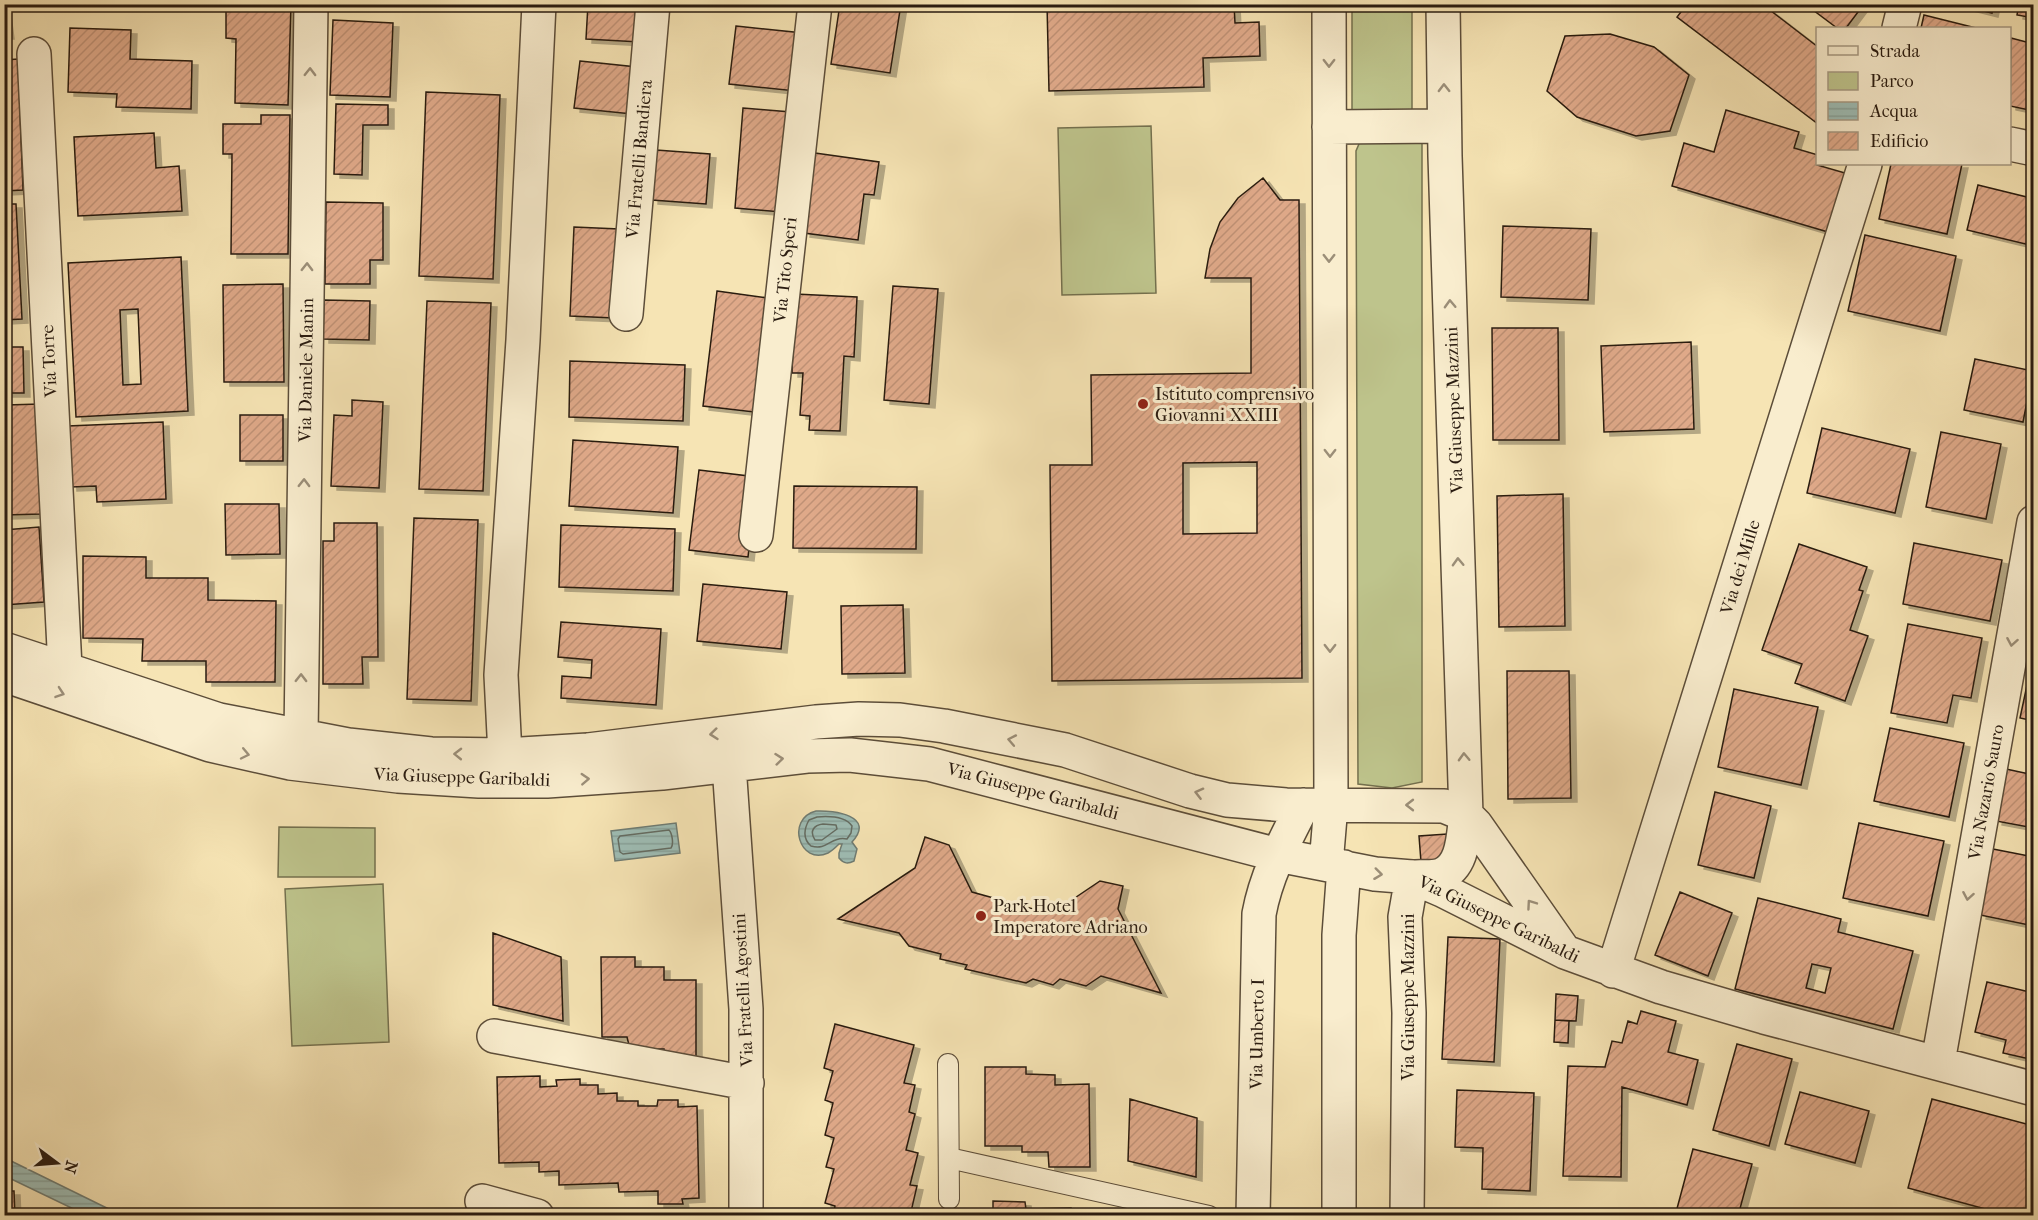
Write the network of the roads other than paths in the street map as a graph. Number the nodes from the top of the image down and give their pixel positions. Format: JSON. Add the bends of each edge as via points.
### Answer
{"nodes":[{"id":1,"x":311,"y":4,"type":"edge"},
{"id":2,"x":539,"y":4,"type":"edge"},
{"id":3,"x":653,"y":4,"type":"edge"},
{"id":4,"x":815,"y":4,"type":"edge"},
{"id":5,"x":1329,"y":4,"type":"edge"},
{"id":6,"x":1443,"y":4,"type":"edge"},
{"id":7,"x":1905,"y":4,"type":"edge"},
{"id":8,"x":1899,"y":27,"type":"edge"},
{"id":9,"x":34,"y":54,"type":"dead end"},
{"id":10,"x":1444,"y":126,"type":"junction"},
{"id":11,"x":1329,"y":127,"type":"junction"},
{"id":12,"x":2011,"y":144,"type":"edge"},
{"id":13,"x":2034,"y":149,"type":"edge"},
{"id":14,"x":1865,"y":165,"type":"edge"},
{"id":15,"x":626,"y":314,"type":"dead end"},
{"id":16,"x":2034,"y":522,"type":"edge"},
{"id":17,"x":756,"y":535,"type":"dead end"},
{"id":18,"x":4,"y":649,"type":"edge"},
{"id":19,"x":65,"y":668,"type":"junction"},
{"id":20,"x":4,"y":675,"type":"edge"},
{"id":21,"x":301,"y":736,"type":"junction"},
{"id":22,"x":505,"y":755,"type":"junction"},
{"id":23,"x":729,"y":765,"type":"junction"},
{"id":24,"x":1317,"y":805,"type":"junction"},
{"id":25,"x":1466,"y":815,"type":"junction"},
{"id":26,"x":1278,"y":855,"type":"junction"},
{"id":27,"x":1335,"y":866,"type":"junction"},
{"id":28,"x":1412,"y":877,"type":"junction"},
{"id":29,"x":1565,"y":952,"type":"junction"},
{"id":30,"x":1613,"y":971,"type":"junction"},
{"id":31,"x":494,"y":1036,"type":"dead end"},
{"id":32,"x":1938,"y":1062,"type":"junction"},
{"id":33,"x":948,"y":1064,"type":"dead end"},
{"id":34,"x":747,"y":1083,"type":"junction"},
{"id":35,"x":2034,"y":1089,"type":"edge"},
{"id":36,"x":950,"y":1158,"type":"junction"},
{"id":37,"x":950,"y":1198,"type":"dead end"},
{"id":38,"x":482,"y":1201,"type":"dead end"},
{"id":39,"x":537,"y":1215,"type":"edge"},
{"id":40,"x":746,"y":1215,"type":"edge"},
{"id":41,"x":1209,"y":1215,"type":"edge"},
{"id":42,"x":1253,"y":1215,"type":"edge"},
{"id":43,"x":1339,"y":1215,"type":"edge"},
{"id":44,"x":1407,"y":1215,"type":"edge"}],
"edges":[{"from":21,"to":1,"type":"street","name":"Via Daniele Manin","one_way":true},
{"from":2,"to":22,"type":"street","via":[[523,340],[501,675]]},
{"from":3,"to":15,"type":"street","name":"Via Fratelli Bandiera"},
{"from":4,"to":17,"type":"street","name":"Via Tito Speri"},
{"from":5,"to":11,"type":"street","one_way":true},
{"from":10,"to":6,"type":"street","name":"Via Giuseppe Mazzini","one_way":true},
{"from":7,"to":8,"type":"street"},
{"from":9,"to":19,"type":"street","name":"Via Torre"},
{"from":10,"to":11,"type":"street"},
{"from":25,"to":10,"type":"street","name":"Via Giuseppe Mazzini","one_way":true},
{"from":11,"to":24,"type":"street","one_way":true},
{"from":12,"to":13,"type":"street"},
{"from":14,"to":30,"type":"street","name":"Via dei Mille"},
{"from":16,"to":32,"type":"street","name":"Via Nazario Sauro","one_way":true},
{"from":18,"to":19,"type":"street","name":"Via Giuseppe Garibaldi"},
{"from":19,"to":21,"type":"street","name":"Via Giuseppe Garibaldi","via":[[219,720]]},
{"from":20,"to":23,"type":"street","name":"Via Giuseppe Garibaldi","one_way":true,"via":[[210,745],[326,769],[524,782]]},
{"from":22,"to":21,"type":"street","name":"Via Giuseppe Garibaldi","one_way":true,"via":[[431,754]]},
{"from":24,"to":22,"type":"street","name":"Via Giuseppe Garibaldi","one_way":true,"via":[[1227,800],[1065,750],[900,720],[816,722],[588,750]]},
{"from":23,"to":26,"type":"street","name":"Via Giuseppe Garibaldi","one_way":true,"via":[[850,755],[929,764]]},
{"from":23,"to":34,"type":"street","name":"Via Fratelli Agostini","via":[[746,1009]]},
{"from":25,"to":24,"type":"street","one_way":true,"via":[[1432,805]]},
{"from":24,"to":26,"type":"street","name":"Via Umberto I"},
{"from":24,"to":27,"type":"street"},
{"from":25,"to":28,"type":"street","name":"Via Giuseppe Mazzini","via":[[1455,865],[1441,876]]},
{"from":29,"to":25,"type":"street","one_way":true},
{"from":26,"to":27,"type":"street","name":"Via Giuseppe Garibaldi"},
{"from":26,"to":42,"type":"street","name":"Via Umberto I","via":[[1259,914]]},
{"from":27,"to":28,"type":"street","name":"Via Giuseppe Garibaldi","one_way":true},
{"from":27,"to":43,"type":"street","via":[[1339,935]]},
{"from":28,"to":29,"type":"street","name":"Via Giuseppe Garibaldi"},
{"from":28,"to":44,"type":"street","name":"Via Giuseppe Mazzini","via":[[1405,917],[1409,1013]]},
{"from":29,"to":30,"type":"street","name":"Via Giuseppe Garibaldi"},
{"from":30,"to":32,"type":"street","name":"Via Giuseppe Garibaldi","via":[[1764,1017]]},
{"from":31,"to":34,"type":"street"},
{"from":32,"to":35,"type":"street","name":"Via Giuseppe Garibaldi"},
{"from":33,"to":36,"type":"lane"},
{"from":34,"to":40,"type":"street","name":"Via Fratelli Agostini"},
{"from":36,"to":37,"type":"lane"},
{"from":36,"to":41,"type":"lane"},
{"from":38,"to":39,"type":"street"}]}
